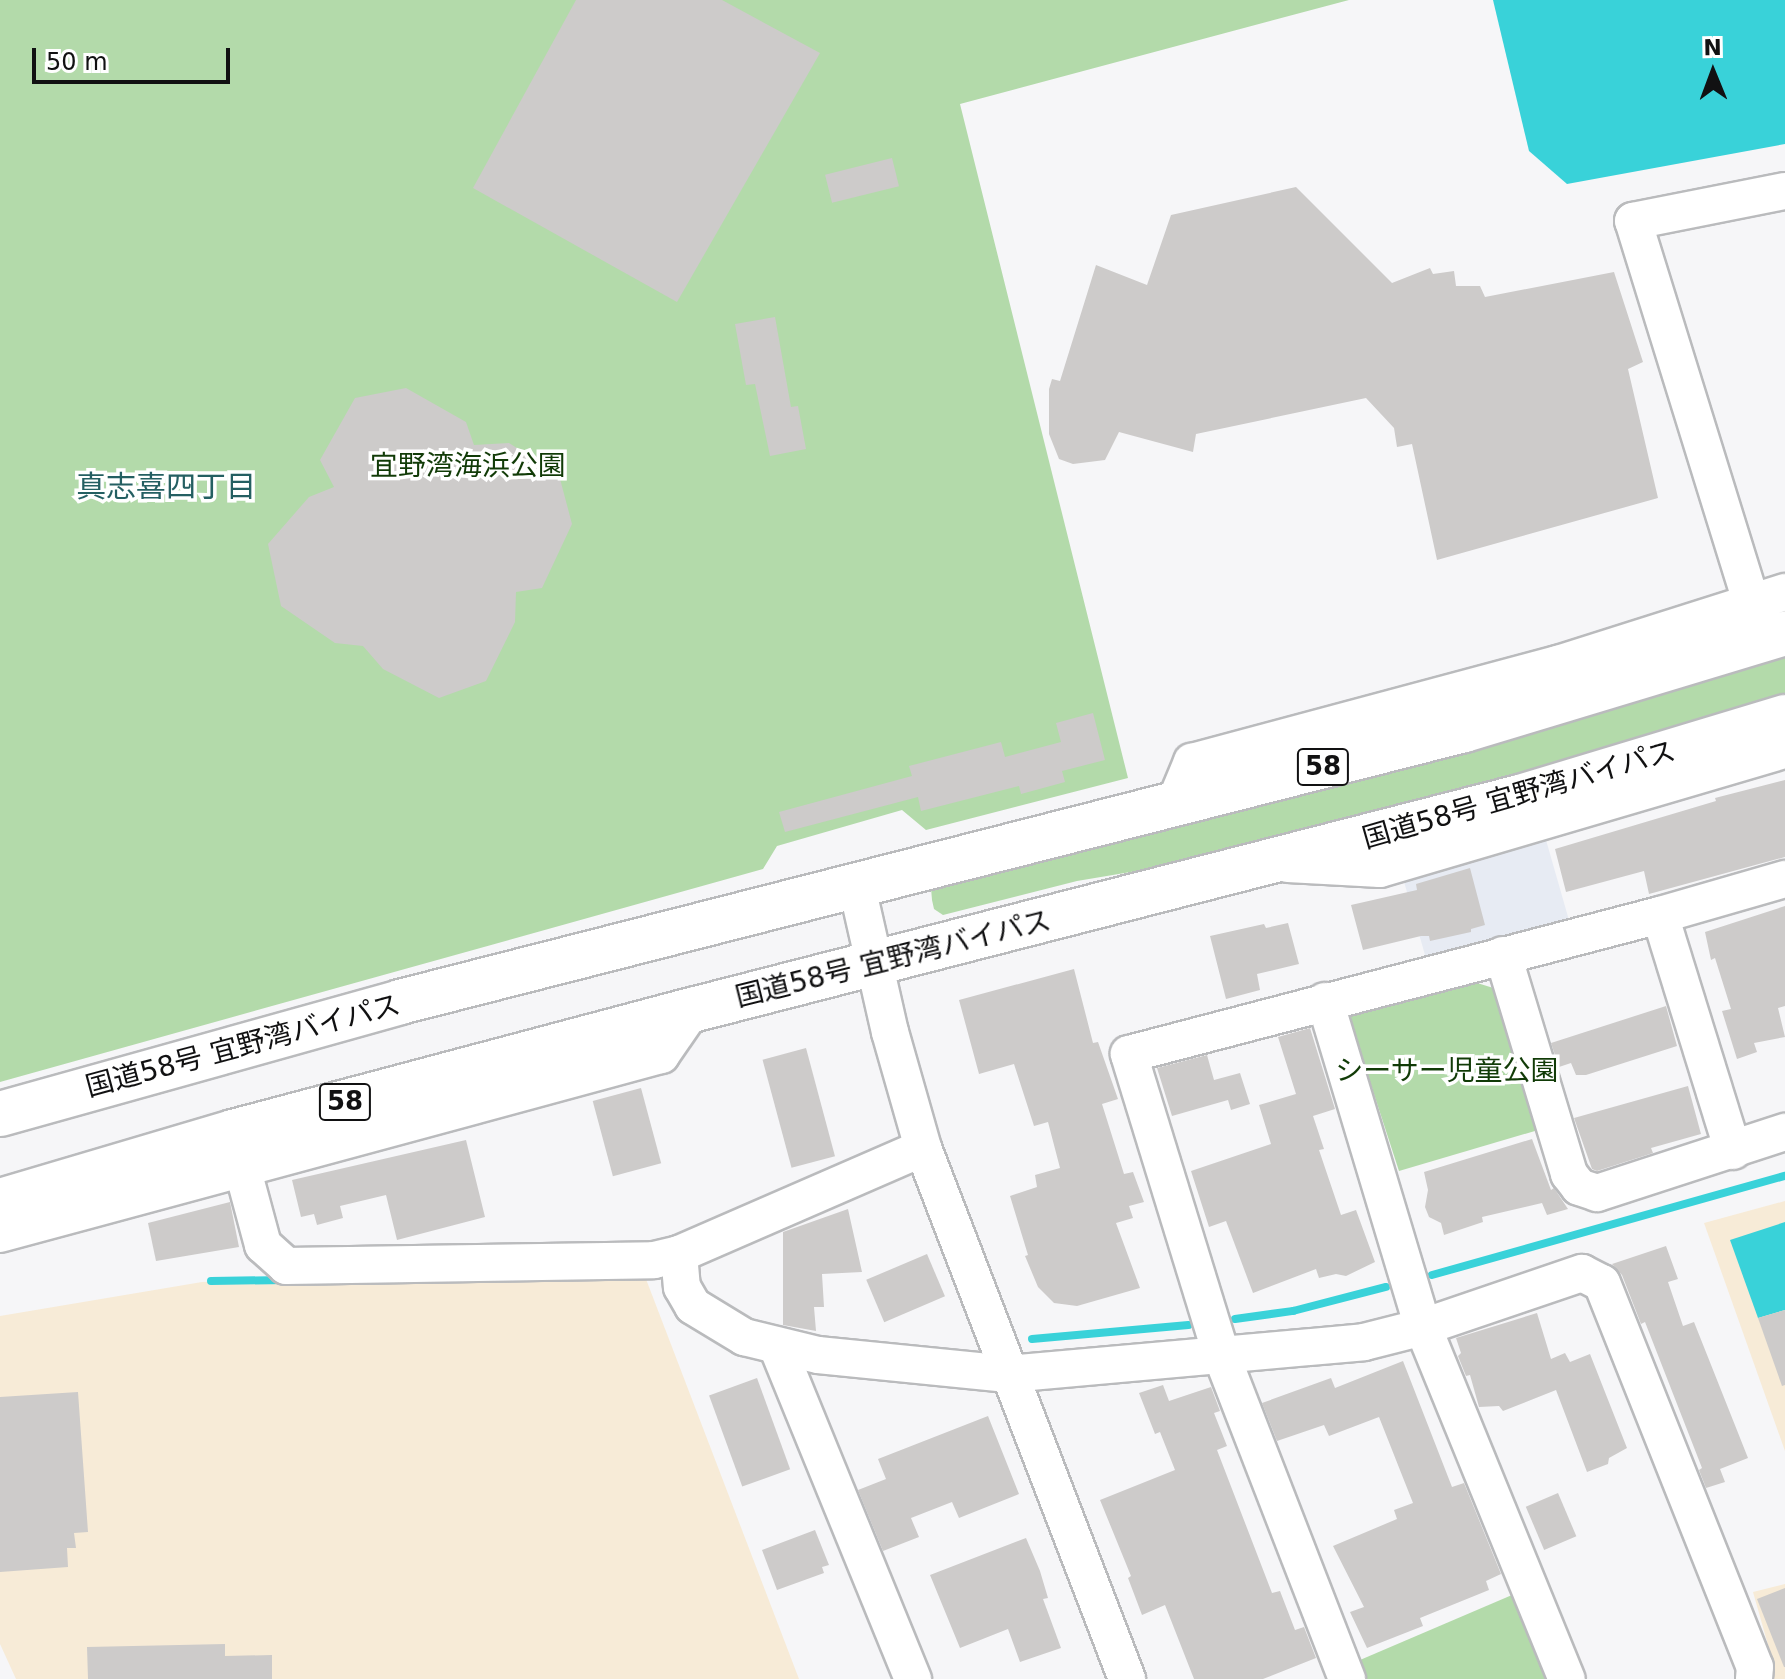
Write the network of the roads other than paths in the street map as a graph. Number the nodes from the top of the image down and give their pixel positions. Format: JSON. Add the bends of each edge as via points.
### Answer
{"nodes":[{"id":1,"x":1785,"y":191,"type":"edge"},
{"id":2,"x":1785,"y":592,"type":"edge"},
{"id":3,"x":1767,"y":626,"type":"edge"},
{"id":4,"x":1785,"y":717,"type":"edge"},
{"id":5,"x":1785,"y":750,"type":"edge"},
{"id":6,"x":1268,"y":863,"type":"junction"},
{"id":7,"x":1785,"y":879,"type":"edge"},
{"id":8,"x":857,"y":887,"type":"junction"},
{"id":9,"x":1660,"y":915,"type":"junction"},
{"id":10,"x":1503,"y":955,"type":"junction"},
{"id":11,"x":874,"y":964,"type":"junction"},
{"id":12,"x":1325,"y":1001,"type":"junction"},
{"id":13,"x":692,"y":1010,"type":"junction"},
{"id":14,"x":0,"y":1114,"type":"edge"},
{"id":15,"x":1785,"y":1132,"type":"edge"},
{"id":16,"x":923,"y":1148,"type":"junction"},
{"id":17,"x":1733,"y":1151,"type":"junction"},
{"id":18,"x":242,"y":1167,"type":"junction"},
{"id":19,"x":0,"y":1201,"type":"edge"},
{"id":20,"x":0,"y":1234,"type":"edge"},
{"id":21,"x":679,"y":1254,"type":"junction"},
{"id":22,"x":1423,"y":1327,"type":"junction"},
{"id":23,"x":777,"y":1346,"type":"junction"},
{"id":24,"x":1222,"y":1357,"type":"junction"},
{"id":25,"x":1008,"y":1374,"type":"junction"},
{"id":26,"x":913,"y":1679,"type":"edge"},
{"id":27,"x":1127,"y":1679,"type":"edge"},
{"id":28,"x":1347,"y":1679,"type":"edge"},
{"id":29,"x":1567,"y":1679,"type":"edge"},
{"id":30,"x":1754,"y":1679,"type":"edge"}],
"edges":[{"from":1,"to":3,"type":"street","via":[[1633,221]]},
{"from":2,"to":3,"type":"street"},
{"from":3,"to":8,"type":"highway","name":"国道58号 宜野湾バイパス","number":"58","via":[[1464,730]]},
{"from":4,"to":6,"type":"highway","name":"国道58号 宜野湾バイパス","number":"58","via":[[1520,797]]},
{"from":5,"to":6,"type":"street","via":[[1380,869]]},
{"from":6,"to":11,"type":"highway","name":"国道58号 宜野湾バイパス","number":"58"},
{"from":7,"to":9,"type":"street"},
{"from":8,"to":11,"type":"street"},
{"from":8,"to":14,"type":"highway","name":"国道58号 宜野湾バイパス","number":"58","via":[[400,1002]]},
{"from":9,"to":10,"type":"street"},
{"from":9,"to":17,"type":"street"},
{"from":10,"to":12,"type":"street"},
{"from":10,"to":17,"type":"street","via":[[1569,1174],[1579,1187],[1597,1193]]},
{"from":11,"to":13,"type":"highway","name":"国道58号 宜野湾バイパス","number":"58"},
{"from":11,"to":16,"type":"street"},
{"from":12,"to":22,"type":"street"},
{"from":12,"to":24,"type":"street","via":[[1129,1054]]},
{"from":13,"to":18,"type":"street","via":[[661,1055]]},
{"from":13,"to":19,"type":"highway","name":"国道58号 宜野湾バイパス","number":"58","via":[[233,1132]]},
{"from":15,"to":17,"type":"street"},
{"from":16,"to":21,"type":"street"},
{"from":16,"to":25,"type":"street"},
{"from":18,"to":20,"type":"street"},
{"from":18,"to":21,"type":"street","via":[[263,1245],[286,1266],[654,1260]]},
{"from":21,"to":23,"type":"street","via":[[682,1287],[693,1306],[744,1337]]},
{"from":22,"to":24,"type":"street","via":[[1364,1342]]},
{"from":22,"to":29,"type":"street"},
{"from":22,"to":30,"type":"street","via":[[1582,1273],[1602,1283],[1755,1667]]},
{"from":23,"to":25,"type":"street","via":[[818,1355]]},
{"from":23,"to":26,"type":"street"},
{"from":24,"to":25,"type":"street"},
{"from":24,"to":28,"type":"street"},
{"from":25,"to":27,"type":"street"}]}
